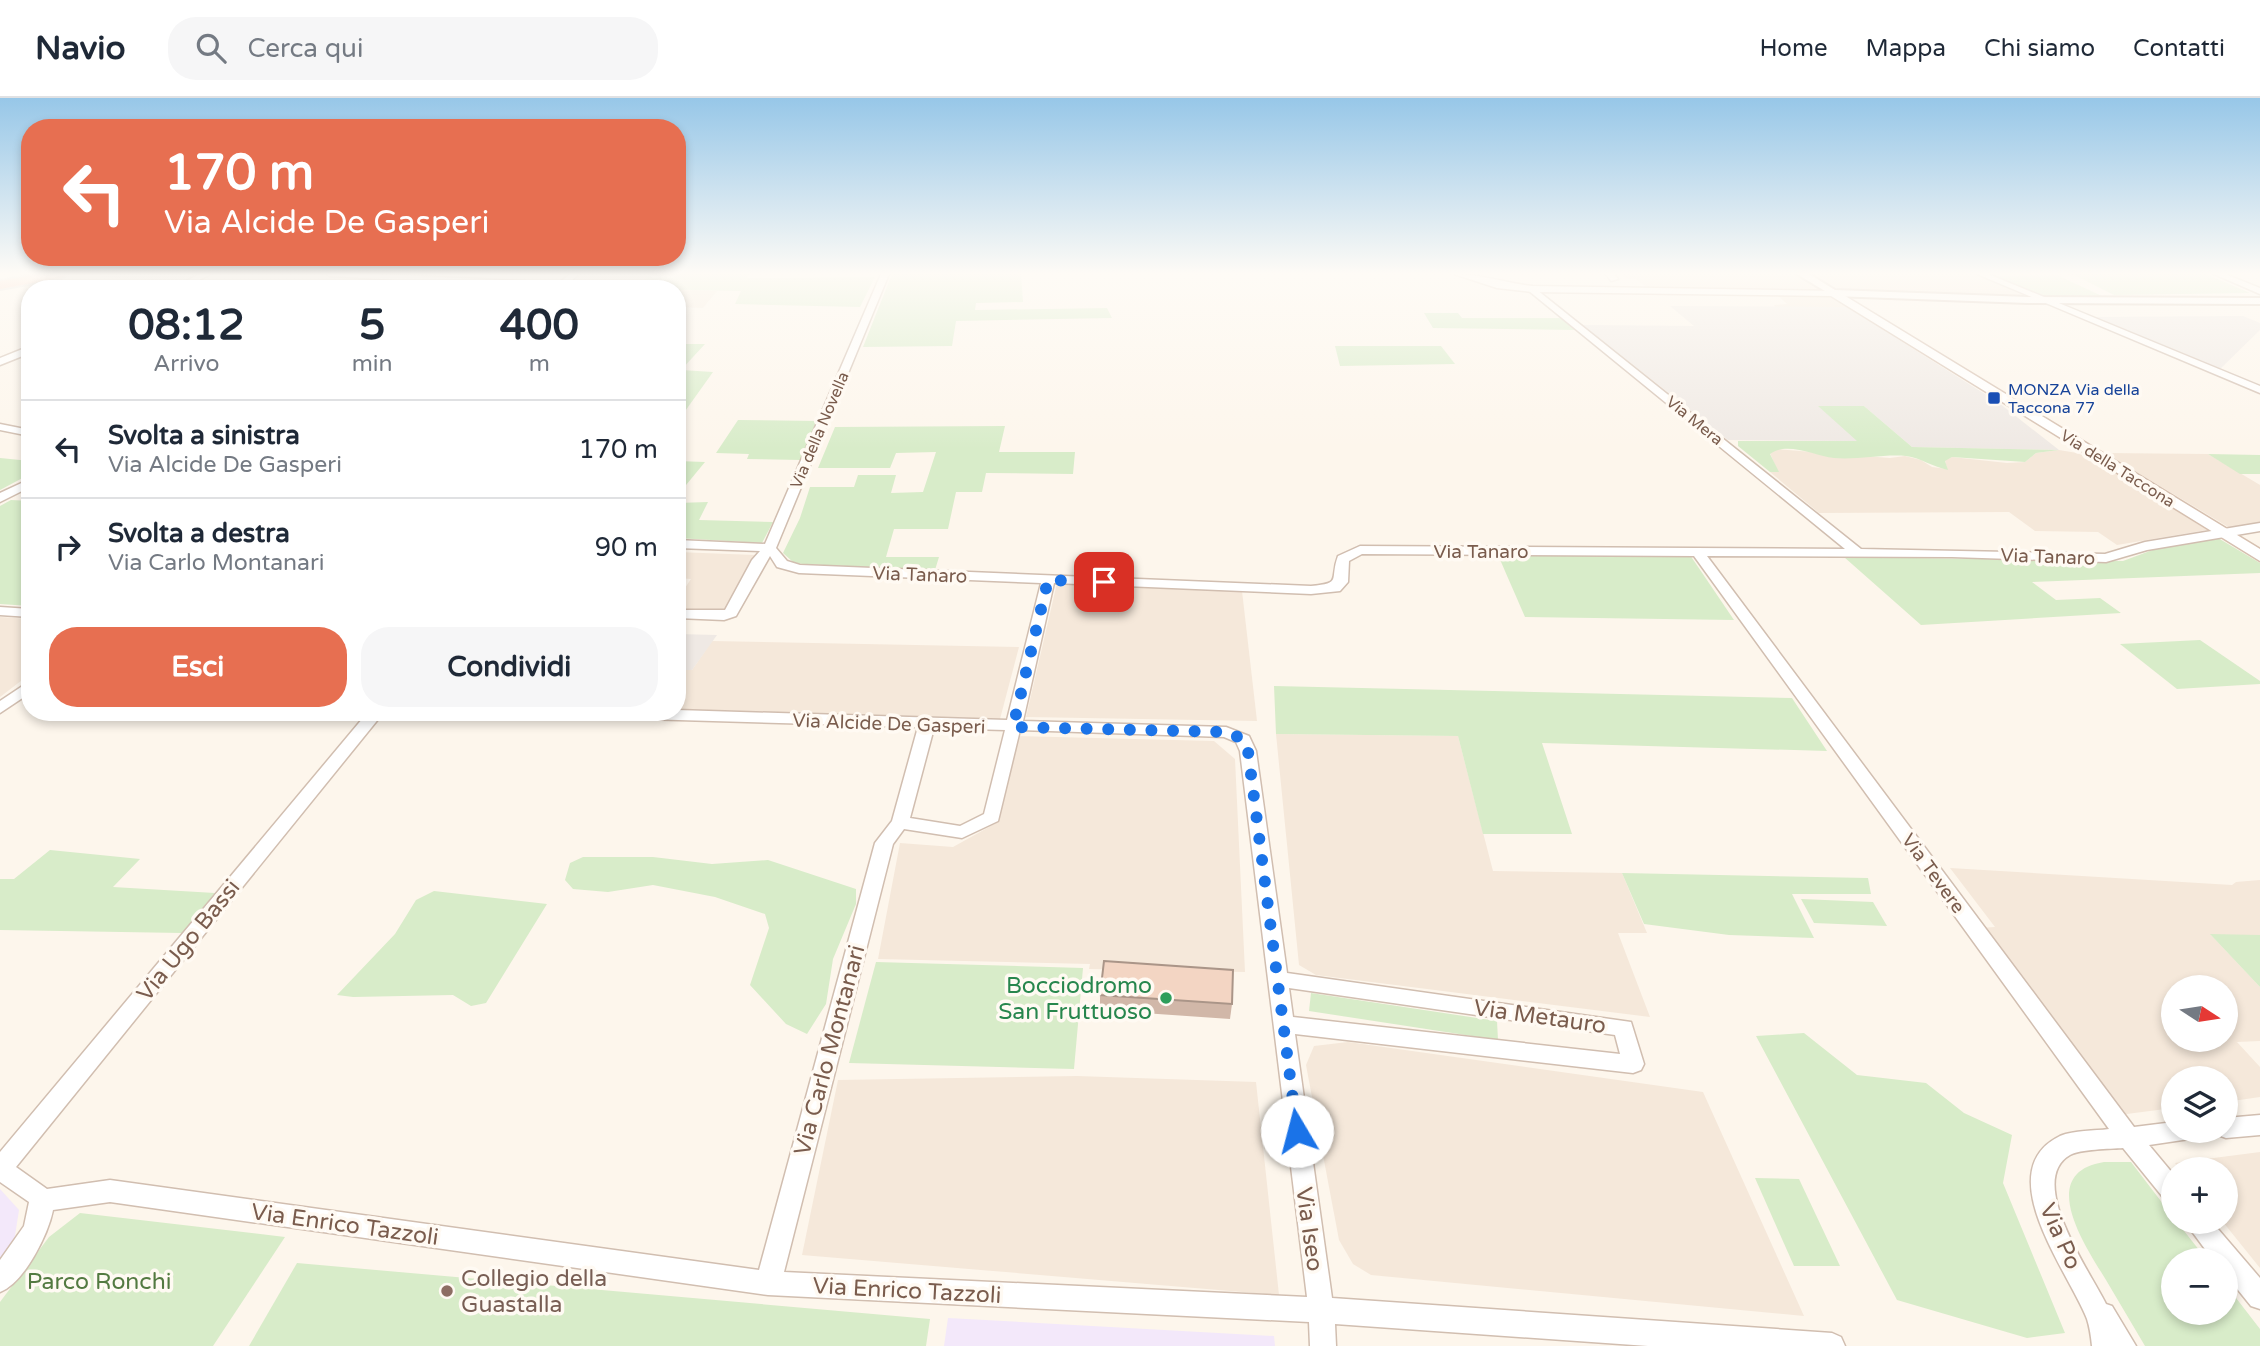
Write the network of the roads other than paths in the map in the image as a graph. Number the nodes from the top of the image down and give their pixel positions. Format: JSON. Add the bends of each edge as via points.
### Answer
{"nodes":[{"id":1,"x":861,"y":332,"type":"edge"},
{"id":2,"x":1585,"y":332,"type":"edge"},
{"id":3,"x":1897,"y":332,"type":"edge"},
{"id":4,"x":2121,"y":332,"type":"edge"},
{"id":5,"x":21,"y":353,"type":"edge"},
{"id":6,"x":0,"y":362,"type":"edge"},
{"id":7,"x":2260,"y":390,"type":"edge"},
{"id":8,"x":0,"y":428,"type":"edge"},
{"id":9,"x":21,"y":432,"type":"edge"},
{"id":10,"x":21,"y":487,"type":"edge"},
{"id":11,"x":0,"y":498,"type":"edge"},
{"id":12,"x":2260,"y":527,"type":"edge"},
{"id":13,"x":2224,"y":534,"type":"junction"},
{"id":14,"x":686,"y":544,"type":"edge"},
{"id":15,"x":770,"y":548,"type":"junction"},
{"id":16,"x":1698,"y":551,"type":"junction"},
{"id":17,"x":1858,"y":553,"type":"junction"},
{"id":18,"x":2260,"y":556,"type":"edge"},
{"id":19,"x":1048,"y":580,"type":"junction"},
{"id":20,"x":0,"y":611,"type":"edge"},
{"id":21,"x":21,"y":612,"type":"edge"},
{"id":22,"x":686,"y":614,"type":"edge"},
{"id":23,"x":21,"y":692,"type":"edge"},
{"id":24,"x":0,"y":708,"type":"edge"},
{"id":25,"x":686,"y":716,"type":"edge"},
{"id":26,"x":369,"y":721,"type":"edge"},
{"id":27,"x":927,"y":724,"type":"junction"},
{"id":28,"x":1013,"y":727,"type":"junction"},
{"id":29,"x":1243,"y":739,"type":"joint"},
{"id":30,"x":900,"y":822,"type":"junction"},
{"id":31,"x":1277,"y":979,"type":"junction"},
{"id":32,"x":1283,"y":1024,"type":"junction"},
{"id":33,"x":2260,"y":1125,"type":"edge"},
{"id":34,"x":2238,"y":1127,"type":"edge"},
{"id":35,"x":2161,"y":1133,"type":"edge"},
{"id":36,"x":2128,"y":1136,"type":"junction"},
{"id":37,"x":0,"y":1169,"type":"edge"},
{"id":38,"x":2161,"y":1176,"type":"edge"},
{"id":39,"x":41,"y":1200,"type":"junction"},
{"id":40,"x":2207,"y":1234,"type":"edge"},
{"id":41,"x":0,"y":1280,"type":"edge"},
{"id":42,"x":768,"y":1283,"type":"junction"},
{"id":43,"x":2088,"y":1292,"type":"junction"},
{"id":44,"x":2260,"y":1297,"type":"edge"},
{"id":45,"x":1321,"y":1310,"type":"junction"},
{"id":46,"x":1324,"y":1346,"type":"edge"},
{"id":47,"x":1832,"y":1346,"type":"edge"},
{"id":48,"x":2105,"y":1346,"type":"edge"},
{"id":49,"x":2123,"y":1346,"type":"edge"}],
"edges":[{"from":1,"to":15,"type":"street","name":"Via della Novella"},
{"from":2,"to":17,"type":"street","name":"Via Mera"},
{"from":3,"to":13,"type":"main road","name":"Via della Taccona"},
{"from":4,"to":7,"type":"street"},
{"from":5,"to":6,"type":"street"},
{"from":8,"to":9,"type":"street"},
{"from":10,"to":11,"type":"street"},
{"from":12,"to":13,"type":"street","name":"Via Tanaro"},
{"from":13,"to":17,"type":"street","name":"Via Tanaro","via":[[2145,546],[2106,558]]},
{"from":13,"to":18,"type":"main road","name":"Via della Taccona"},
{"from":14,"to":15,"type":"street"},
{"from":15,"to":19,"type":"street","name":"Via Tanaro","via":[[782,564],[799,569]]},
{"from":15,"to":22,"type":"street","via":[[731,613]]},
{"from":16,"to":17,"type":"street","name":"Via Tanaro"},
{"from":16,"to":19,"type":"street","name":"Via Tanaro","via":[[1360,550],[1343,559],[1341,582],[1324,590]]},
{"from":16,"to":36,"type":"street","name":"Via Tevere"},
{"from":19,"to":28,"type":"street"},
{"from":20,"to":21,"type":"street"},
{"from":23,"to":24,"type":"street"},
{"from":25,"to":27,"type":"street","name":"Via Alcide De Gasperi"},
{"from":26,"to":37,"type":"street","name":"Via Ugo Bassi"},
{"from":27,"to":28,"type":"street","name":"Via Alcide De Gasperi"},
{"from":27,"to":30,"type":"street","name":"Via Carlo Montanari"},
{"from":28,"to":29,"type":"street","name":"Via Alcide De Gasperi","via":[[1226,732]]},
{"from":28,"to":30,"type":"street","via":[[992,817],[962,832]]},
{"from":29,"to":31,"type":"street","name":"Via Iseo"},
{"from":30,"to":42,"type":"street","name":"Via Carlo Montanari","via":[[884,843]]},
{"from":31,"to":32,"type":"street","name":"Via Iseo"},
{"from":31,"to":32,"type":"street","name":"Via Metauro","via":[[1624,1028],[1633,1064]]},
{"from":32,"to":45,"type":"street","name":"Via Iseo"},
{"from":33,"to":34,"type":"street"},
{"from":35,"to":36,"type":"street"},
{"from":36,"to":38,"type":"street","name":"Via Tevere"},
{"from":36,"to":43,"type":"street","name":"Via Po","via":[[2066,1144],[2045,1167],[2041,1181],[2059,1241]]},
{"from":37,"to":39,"type":"street"},
{"from":39,"to":41,"type":"street","via":[[33,1233]]},
{"from":39,"to":42,"type":"street","name":"Via Enrico Tazzoli","via":[[110,1191]]},
{"from":40,"to":44,"type":"street"},
{"from":42,"to":45,"type":"street","name":"Via Enrico Tazzoli"},
{"from":43,"to":48,"type":"street"},
{"from":43,"to":49,"type":"street"},
{"from":45,"to":46,"type":"street","name":"Via Iseo"},
{"from":45,"to":47,"type":"street","name":"Via Enrico Tazzoli"}]}
